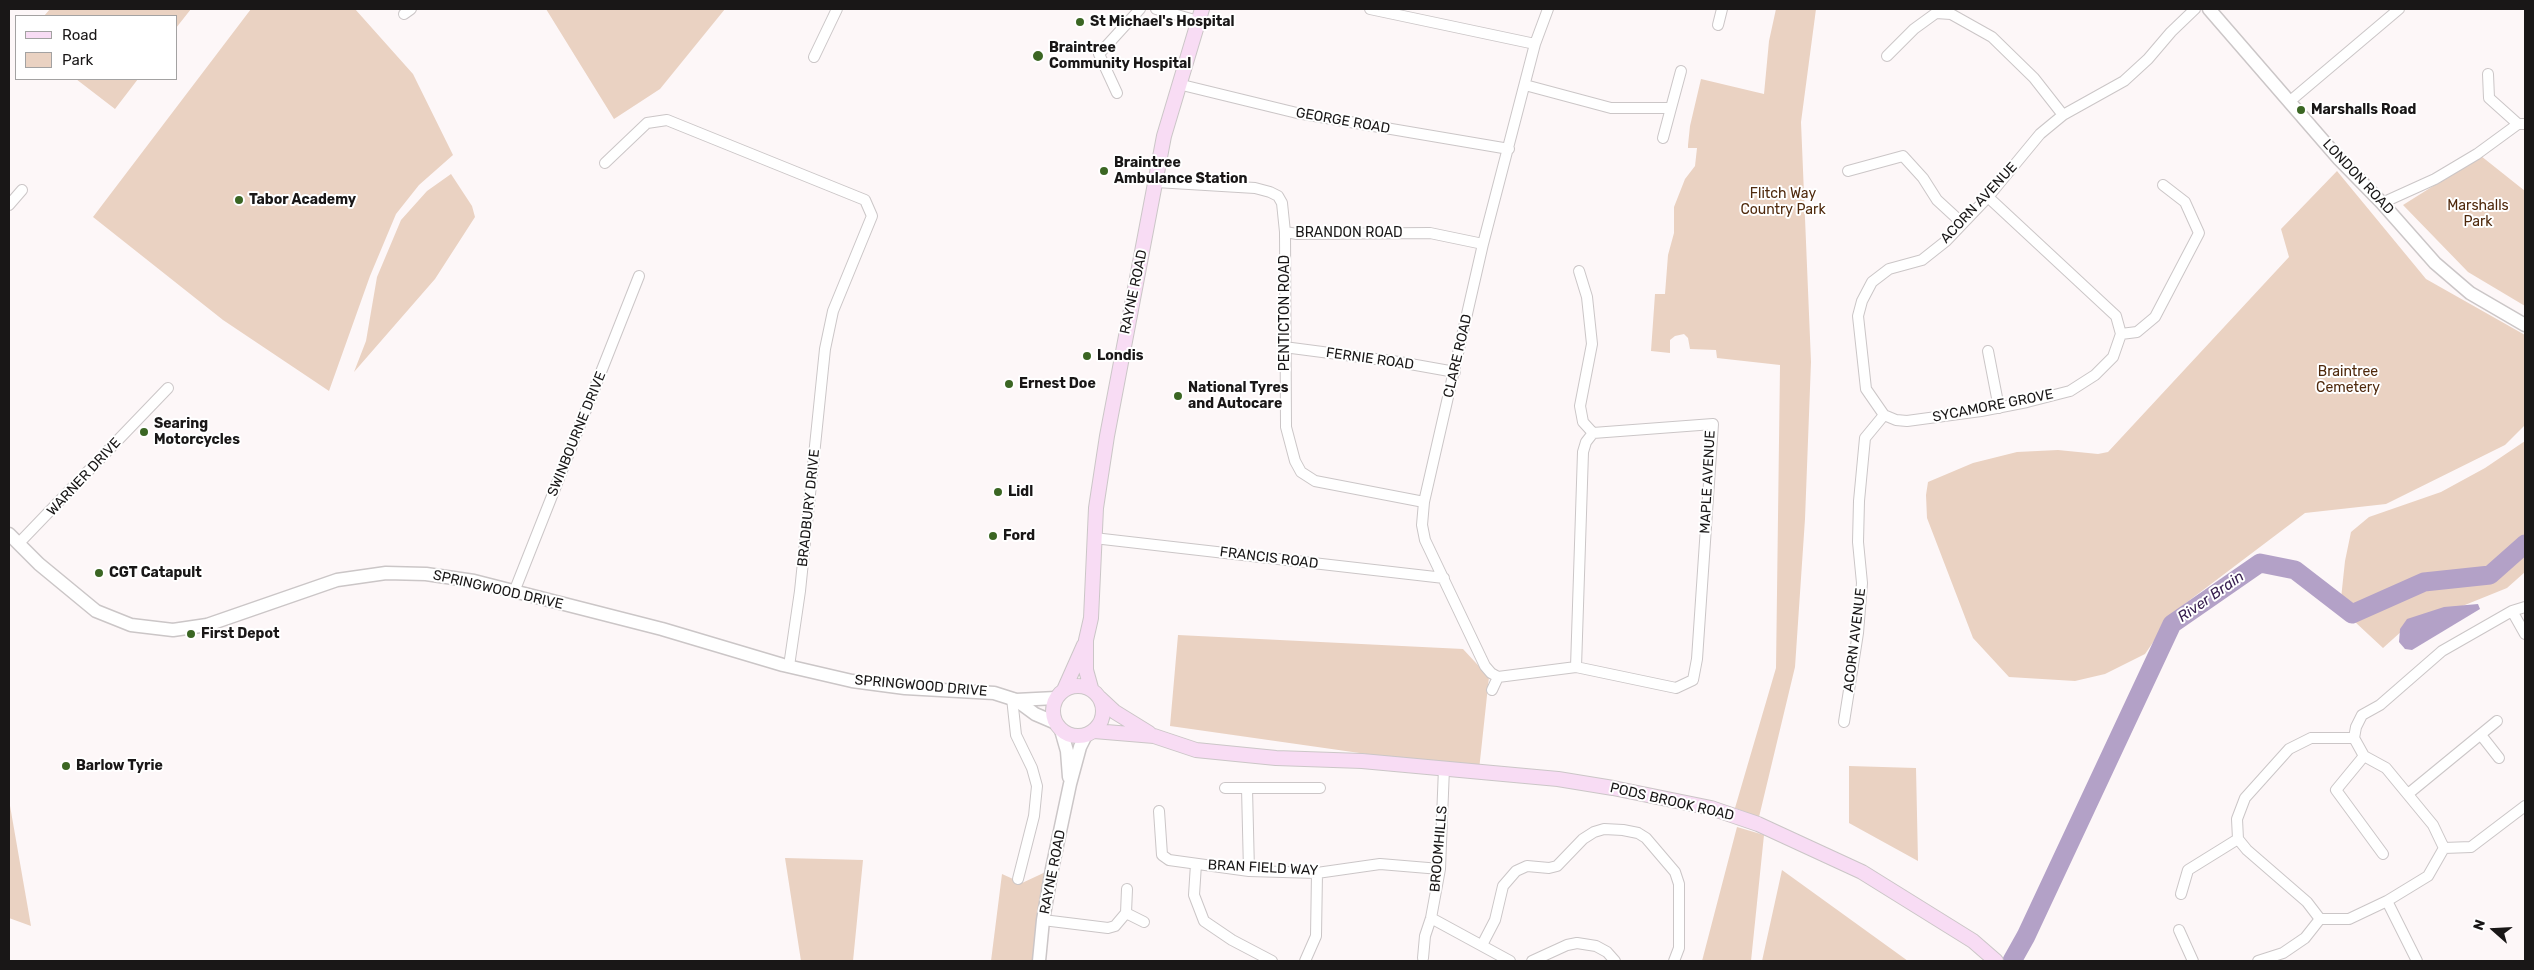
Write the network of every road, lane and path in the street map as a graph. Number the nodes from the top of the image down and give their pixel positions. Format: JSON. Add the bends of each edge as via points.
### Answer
{"nodes":[{"id":1,"x":837,"y":9,"type":"edge"},
{"id":2,"x":1140,"y":9,"type":"edge"},
{"id":3,"x":1156,"y":9,"type":"edge"},
{"id":4,"x":1370,"y":9,"type":"edge"},
{"id":5,"x":1548,"y":9,"type":"edge"},
{"id":6,"x":1722,"y":9,"type":"edge"},
{"id":7,"x":2195,"y":9,"type":"edge"},
{"id":8,"x":2209,"y":9,"type":"edge"},
{"id":9,"x":2399,"y":9,"type":"edge"},
{"id":10,"x":1200,"y":15,"type":"edge"},
{"id":11,"x":1718,"y":25,"type":"dead end"},
{"id":12,"x":1535,"y":44,"type":"junction"},
{"id":13,"x":1887,"y":56,"type":"dead end"},
{"id":14,"x":814,"y":57,"type":"dead end"},
{"id":15,"x":1680,"y":71,"type":"dead end"},
{"id":16,"x":2488,"y":74,"type":"dead end"},
{"id":17,"x":1178,"y":84,"type":"junction"},
{"id":18,"x":1525,"y":85,"type":"junction"},
{"id":19,"x":1117,"y":93,"type":"dead end"},
{"id":20,"x":2290,"y":102,"type":"junction"},
{"id":21,"x":1671,"y":108,"type":"junction"},
{"id":22,"x":2063,"y":115,"type":"junction"},
{"id":23,"x":2522,"y":124,"type":"edge"},
{"id":24,"x":1663,"y":138,"type":"dead end"},
{"id":25,"x":1510,"y":149,"type":"junction"},
{"id":26,"x":605,"y":163,"type":"dead end"},
{"id":27,"x":1848,"y":171,"type":"dead end"},
{"id":28,"x":1156,"y":182,"type":"junction"},
{"id":29,"x":2163,"y":185,"type":"dead end"},
{"id":30,"x":22,"y":190,"type":"dead end"},
{"id":31,"x":1988,"y":197,"type":"junction"},
{"id":32,"x":2382,"y":203,"type":"junction"},
{"id":33,"x":9,"y":205,"type":"edge"},
{"id":34,"x":1962,"y":223,"type":"junction"},
{"id":35,"x":1284,"y":232,"type":"junction"},
{"id":36,"x":1483,"y":244,"type":"junction"},
{"id":37,"x":1579,"y":271,"type":"dead end"},
{"id":38,"x":639,"y":276,"type":"dead end"},
{"id":39,"x":2525,"y":325,"type":"edge"},
{"id":40,"x":2121,"y":334,"type":"junction"},
{"id":41,"x":1284,"y":347,"type":"junction"},
{"id":42,"x":1988,"y":351,"type":"dead end"},
{"id":43,"x":1455,"y":372,"type":"junction"},
{"id":44,"x":168,"y":388,"type":"dead end"},
{"id":45,"x":1999,"y":408,"type":"junction"},
{"id":46,"x":1884,"y":415,"type":"junction"},
{"id":47,"x":1593,"y":433,"type":"junction"},
{"id":48,"x":1424,"y":502,"type":"junction"},
{"id":49,"x":9,"y":534,"type":"edge"},
{"id":50,"x":1094,"y":538,"type":"junction"},
{"id":51,"x":19,"y":543,"type":"junction"},
{"id":52,"x":1444,"y":578,"type":"junction"},
{"id":53,"x":514,"y":592,"type":"junction"},
{"id":54,"x":2525,"y":607,"type":"edge"},
{"id":55,"x":2512,"y":611,"type":"junction"},
{"id":56,"x":2525,"y":634,"type":"edge"},
{"id":57,"x":1086,"y":640,"type":"junction"},
{"id":58,"x":789,"y":666,"type":"junction"},
{"id":59,"x":1576,"y":667,"type":"junction"},
{"id":60,"x":1498,"y":677,"type":"junction"},
{"id":61,"x":1492,"y":690,"type":"dead end"},
{"id":62,"x":1096,"y":693,"type":"junction"},
{"id":63,"x":1060,"y":694,"type":"junction"},
{"id":64,"x":1014,"y":699,"type":"junction"},
{"id":65,"x":1844,"y":722,"type":"dead end"},
{"id":66,"x":2497,"y":722,"type":"dead end"},
{"id":67,"x":1058,"y":726,"type":"junction"},
{"id":68,"x":1090,"y":733,"type":"junction"},
{"id":69,"x":2480,"y":735,"type":"junction"},
{"id":70,"x":1154,"y":736,"type":"junction"},
{"id":71,"x":2354,"y":738,"type":"junction"},
{"id":72,"x":2364,"y":756,"type":"junction"},
{"id":73,"x":2499,"y":758,"type":"dead end"},
{"id":74,"x":1444,"y":768,"type":"junction"},
{"id":75,"x":1070,"y":784,"type":"junction"},
{"id":76,"x":1225,"y":788,"type":"dead end"},
{"id":77,"x":1247,"y":788,"type":"junction"},
{"id":78,"x":1320,"y":788,"type":"dead end"},
{"id":79,"x":2408,"y":794,"type":"junction"},
{"id":80,"x":2525,"y":806,"type":"edge"},
{"id":81,"x":1159,"y":810,"type":"dead end"},
{"id":82,"x":2238,"y":839,"type":"junction"},
{"id":83,"x":2444,"y":848,"type":"junction"},
{"id":84,"x":2383,"y":854,"type":"dead end"},
{"id":85,"x":1196,"y":864,"type":"junction"},
{"id":86,"x":1249,"y":870,"type":"junction"},
{"id":87,"x":1440,"y":870,"type":"junction"},
{"id":88,"x":1317,"y":873,"type":"junction"},
{"id":89,"x":1018,"y":879,"type":"dead end"},
{"id":90,"x":1127,"y":889,"type":"dead end"},
{"id":91,"x":2181,"y":894,"type":"dead end"},
{"id":92,"x":2387,"y":902,"type":"junction"},
{"id":93,"x":1126,"y":913,"type":"junction"},
{"id":94,"x":1431,"y":918,"type":"junction"},
{"id":95,"x":2320,"y":918,"type":"junction"},
{"id":96,"x":1043,"y":920,"type":"junction"},
{"id":97,"x":1144,"y":922,"type":"dead end"},
{"id":98,"x":2179,"y":930,"type":"dead end"},
{"id":99,"x":1482,"y":945,"type":"junction"},
{"id":100,"x":1423,"y":958,"type":"dead end"},
{"id":101,"x":1039,"y":961,"type":"edge"},
{"id":102,"x":1272,"y":961,"type":"edge"},
{"id":103,"x":1305,"y":961,"type":"edge"},
{"id":104,"x":1510,"y":961,"type":"edge"},
{"id":105,"x":1532,"y":961,"type":"edge"},
{"id":106,"x":1615,"y":961,"type":"edge"},
{"id":107,"x":1674,"y":961,"type":"edge"},
{"id":108,"x":1996,"y":961,"type":"edge"},
{"id":109,"x":2193,"y":961,"type":"edge"},
{"id":110,"x":2261,"y":961,"type":"edge"},
{"id":111,"x":2417,"y":961,"type":"edge"}],
"edges":[{"from":1,"to":14,"type":"street","via":[[825,47]]},
{"from":2,"to":19,"type":"street","via":[[1099,54]]},
{"from":3,"to":10,"type":"street"},
{"from":4,"to":12,"type":"street"},
{"from":5,"to":12,"type":"street","name":"CLARE ROAD"},
{"from":6,"to":11,"type":"street"},
{"from":7,"to":22,"type":"street","name":"ACORN AVENUE","via":[[2124,81]]},
{"from":8,"to":20,"type":"street","name":"LONDON ROAD"},
{"from":9,"to":20,"type":"street"},
{"from":10,"to":17,"type":"main road","name":"RAYNE ROAD"},
{"from":12,"to":18,"type":"street","name":"CLARE ROAD"},
{"from":13,"to":22,"type":"street","via":[[1936,13],[1951,14],[2000,44],[2034,78]]},
{"from":15,"to":21,"type":"street"},
{"from":16,"to":23,"type":"street","via":[[2489,98]]},
{"from":17,"to":25,"type":"street","name":"GEORGE ROAD","via":[[1297,113]]},
{"from":17,"to":28,"type":"main road","name":"RAYNE ROAD"},
{"from":18,"to":21,"type":"street","via":[[1611,108]]},
{"from":18,"to":25,"type":"street","name":"CLARE ROAD"},
{"from":20,"to":32,"type":"street","name":"LONDON ROAD"},
{"from":21,"to":24,"type":"street"},
{"from":22,"to":31,"type":"street","name":"ACORN AVENUE","via":[[2040,134]]},
{"from":23,"to":32,"type":"street","via":[[2435,179]]},
{"from":25,"to":36,"type":"street","name":"CLARE ROAD"},
{"from":26,"to":58,"type":"street","name":"BRADBURY DRIVE","via":[[647,123],[667,120],[865,200],[872,216],[833,311],[825,349]]},
{"from":27,"to":34,"type":"street","via":[[1903,156],[1937,200]]},
{"from":28,"to":35,"type":"street","name":"BRANDON ROAD","via":[[1255,188],[1270,192],[1282,203]]},
{"from":28,"to":50,"type":"main road","name":"RAYNE ROAD","via":[[1107,436]]},
{"from":29,"to":40,"type":"street","via":[[2185,202],[2199,233],[2155,317],[2137,332]]},
{"from":30,"to":33,"type":"street"},
{"from":31,"to":34,"type":"street","name":"ACORN AVENUE"},
{"from":31,"to":40,"type":"street","via":[[2104,303],[2116,316]]},
{"from":32,"to":39,"type":"street","name":"LONDON ROAD","via":[[2442,269],[2470,293]]},
{"from":34,"to":46,"type":"street","name":"ACORN AVENUE","via":[[1922,260],[1889,269],[1872,282],[1862,301],[1858,316],[1866,389]]},
{"from":35,"to":36,"type":"street","name":"BRANDON ROAD","via":[[1430,233]]},
{"from":35,"to":41,"type":"street","name":"PENTICTON ROAD"},
{"from":36,"to":43,"type":"street","name":"CLARE ROAD"},
{"from":37,"to":47,"type":"street","via":[[1587,297],[1592,337],[1580,406],[1583,422]]},
{"from":38,"to":53,"type":"street","name":"SWINBOURNE DRIVE"},
{"from":40,"to":45,"type":"street","name":"SYCAMORE GROVE","via":[[2114,358],[2070,391]]},
{"from":41,"to":43,"type":"street","name":"FERNIE ROAD"},
{"from":41,"to":48,"type":"street","name":"PENTICTON ROAD","via":[[1286,427],[1290,448],[1301,472],[1329,485]]},
{"from":42,"to":45,"type":"street"},
{"from":43,"to":48,"type":"street","name":"CLARE ROAD"},
{"from":44,"to":51,"type":"street","name":"WARNER DRIVE"},
{"from":45,"to":46,"type":"street","name":"SYCAMORE GROVE","via":[[1907,421]]},
{"from":46,"to":65,"type":"street","name":"ACORN AVENUE","via":[[1866,438],[1859,501],[1862,583]]},
{"from":47,"to":59,"type":"street","via":[[1583,452]]},
{"from":47,"to":59,"type":"street","name":"MAPLE AVENUE","via":[[1713,424],[1698,659],[1693,680],[1676,688]]},
{"from":48,"to":52,"type":"street","name":"CLARE ROAD","via":[[1422,524],[1425,540]]},
{"from":49,"to":51,"type":"street","name":"SPRINGWOOD DRIVE"},
{"from":50,"to":52,"type":"street","name":"FRANCIS ROAD"},
{"from":50,"to":57,"type":"main road","name":"RAYNE ROAD","via":[[1091,618]]},
{"from":51,"to":53,"type":"street","name":"SPRINGWOOD DRIVE","via":[[39,564],[96,611],[131,625],[174,630],[207,625],[337,580],[386,573],[426,574],[474,581]]},
{"from":52,"to":60,"type":"street","name":"CLARE ROAD","via":[[1485,666]]},
{"from":53,"to":58,"type":"street","name":"SPRINGWOOD DRIVE","via":[[662,629]]},
{"from":54,"to":55,"type":"street"},
{"from":55,"to":56,"type":"street"},
{"from":55,"to":71,"type":"street","via":[[2442,651],[2380,705],[2362,715]]},
{"from":57,"to":62,"type":"main road","name":"RAYNE ROAD","via":[[1086,670]]},
{"from":57,"to":63,"type":"main road","name":"RAYNE ROAD"},
{"from":58,"to":64,"type":"street","name":"SPRINGWOOD DRIVE","via":[[905,688],[994,693]]},
{"from":59,"to":60,"type":"street"},
{"from":60,"to":61,"type":"street"},
{"from":62,"to":63,"type":"main road","via":[[1077,685]]},
{"from":62,"to":68,"type":"main road","name":"RAYNE ROAD","via":[[1103,716]]},
{"from":62,"to":70,"type":"main road","via":[[1115,712]]},
{"from":63,"to":64,"type":"street","name":"SPRINGWOOD DRIVE"},
{"from":63,"to":67,"type":"main road","name":"RAYNE ROAD","via":[[1053,714]]},
{"from":64,"to":67,"type":"street","name":"SPRINGWOOD DRIVE"},
{"from":64,"to":89,"type":"street","via":[[1016,735],[1038,786]]},
{"from":66,"to":69,"type":"street"},
{"from":67,"to":68,"type":"main road","via":[[1069,734]]},
{"from":67,"to":75,"type":"street","name":"RAYNE ROAD","via":[[1067,751]]},
{"from":68,"to":70,"type":"main road"},
{"from":68,"to":75,"type":"street","name":"RAYNE ROAD","via":[[1080,747]]},
{"from":69,"to":73,"type":"street"},
{"from":69,"to":79,"type":"street"},
{"from":70,"to":74,"type":"main road","name":"PODS BROOK ROAD","via":[[1196,750]]},
{"from":71,"to":72,"type":"street"},
{"from":71,"to":82,"type":"street","via":[[2310,738],[2289,749],[2245,798],[2237,819]]},
{"from":72,"to":79,"type":"street","via":[[2386,768]]},
{"from":72,"to":84,"type":"street","via":[[2336,790]]},
{"from":74,"to":87,"type":"street","name":"BROOMHILLS"},
{"from":74,"to":108,"type":"main road","name":"PODS BROOK ROAD","via":[[1567,780],[1711,808],[1795,840],[1862,872],[1976,944]]},
{"from":75,"to":96,"type":"street","name":"RAYNE ROAD"},
{"from":76,"to":77,"type":"street"},
{"from":77,"to":78,"type":"street"},
{"from":77,"to":86,"type":"street"},
{"from":79,"to":83,"type":"street","via":[[2433,825]]},
{"from":80,"to":83,"type":"street","via":[[2471,847]]},
{"from":81,"to":85,"type":"street","name":"BRAN FIELD WAY","via":[[1162,855],[1169,860]]},
{"from":82,"to":91,"type":"street","via":[[2188,870]]},
{"from":82,"to":95,"type":"street","via":[[2246,850],[2307,902]]},
{"from":83,"to":92,"type":"street","via":[[2428,876]]},
{"from":85,"to":86,"type":"street","name":"BRAN FIELD WAY"},
{"from":85,"to":102,"type":"street","via":[[1194,895],[1204,921]]},
{"from":86,"to":88,"type":"street","name":"BRAN FIELD WAY"},
{"from":87,"to":88,"type":"street","name":"BRAN FIELD WAY","via":[[1380,864]]},
{"from":87,"to":94,"type":"street","name":"BROOMHILLS"},
{"from":88,"to":103,"type":"street","via":[[1316,936]]},
{"from":90,"to":93,"type":"street"},
{"from":92,"to":95,"type":"street","via":[[2349,919]]},
{"from":92,"to":111,"type":"street"},
{"from":93,"to":96,"type":"street","via":[[1115,926],[1108,928]]},
{"from":93,"to":97,"type":"street"},
{"from":94,"to":99,"type":"street"},
{"from":94,"to":100,"type":"street","name":"BROOMHILLS"},
{"from":95,"to":110,"type":"street","via":[[2305,938],[2283,953]]},
{"from":96,"to":101,"type":"street","name":"RAYNE ROAD"},
{"from":98,"to":109,"type":"street"},
{"from":99,"to":104,"type":"street"},
{"from":99,"to":107,"type":"street","via":[[1495,920],[1503,886],[1516,871],[1527,866],[1557,866],[1594,832],[1623,830],[1646,838],[1675,872],[1679,884],[1679,948]]},
{"from":105,"to":106,"type":"street","via":[[1567,944],[1577,943],[1596,946]]}]}
